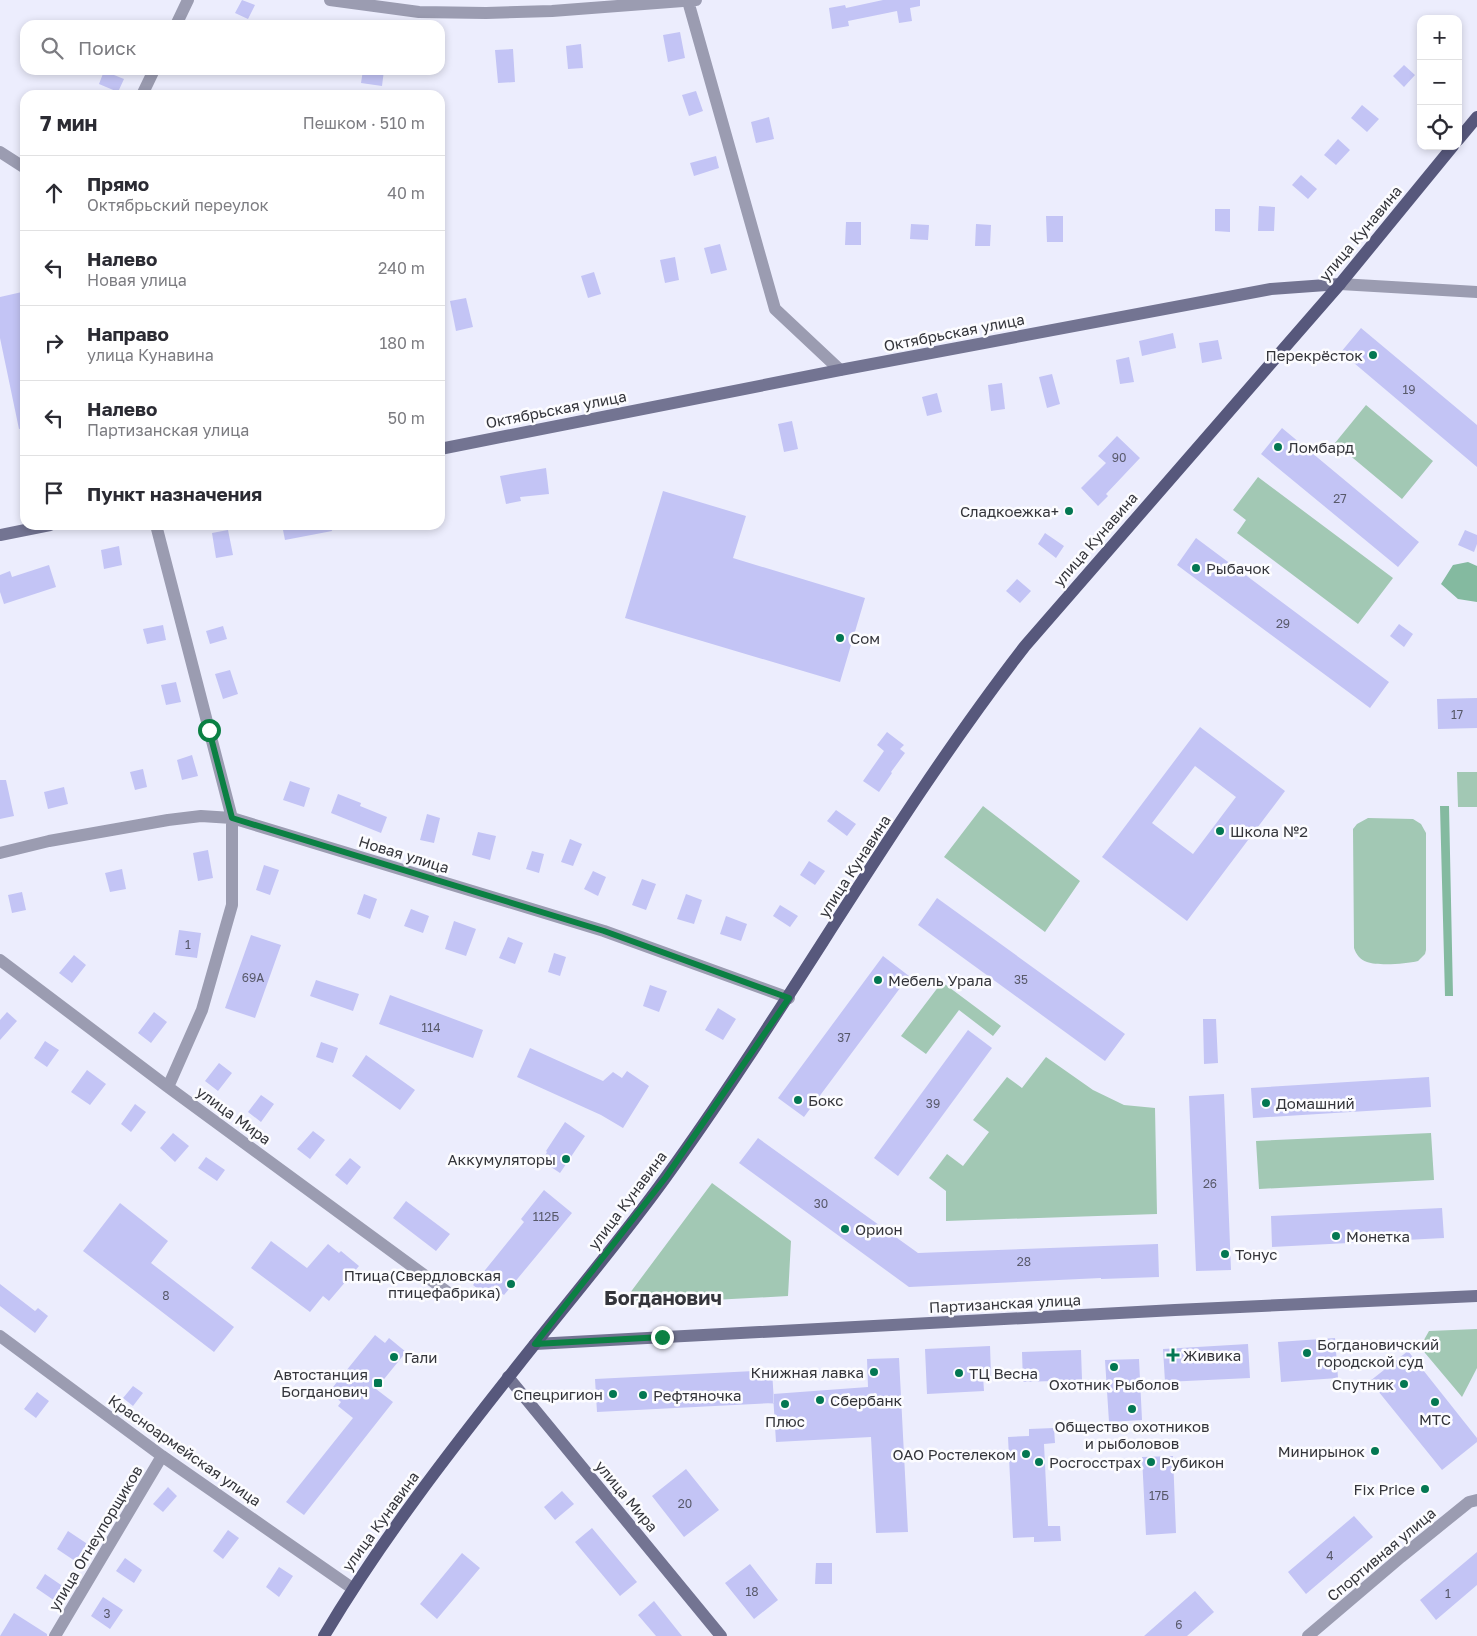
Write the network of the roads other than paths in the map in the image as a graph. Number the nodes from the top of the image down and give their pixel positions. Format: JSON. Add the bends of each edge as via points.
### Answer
{"nodes":[{"id":1,"x":188,"y":0,"type":"edge"},
{"id":2,"x":330,"y":0,"type":"edge"},
{"id":3,"x":692,"y":0,"type":"edge"},
{"id":4,"x":178,"y":20,"type":"edge"},
{"id":5,"x":152,"y":75,"type":"edge"},
{"id":6,"x":144,"y":90,"type":"edge"},
{"id":7,"x":1477,"y":117,"type":"edge"},
{"id":8,"x":1462,"y":135,"type":"edge"},
{"id":9,"x":1450,"y":150,"type":"edge"},
{"id":10,"x":0,"y":152,"type":"edge"},
{"id":11,"x":20,"y":165,"type":"edge"},
{"id":12,"x":1340,"y":284,"type":"junction"},
{"id":13,"x":1477,"y":292,"type":"edge"},
{"id":14,"x":840,"y":370,"type":"junction"},
{"id":15,"x":445,"y":448,"type":"edge"},
{"id":16,"x":22,"y":530,"type":"edge"},
{"id":17,"x":157,"y":530,"type":"edge"},
{"id":18,"x":0,"y":534,"type":"edge"},
{"id":19,"x":232,"y":818,"type":"junction"},
{"id":20,"x":0,"y":853,"type":"edge"},
{"id":21,"x":0,"y":960,"type":"edge"},
{"id":22,"x":789,"y":998,"type":"junction"},
{"id":23,"x":168,"y":1088,"type":"junction"},
{"id":24,"x":450,"y":1294,"type":"dead end"},
{"id":25,"x":1477,"y":1296,"type":"edge"},
{"id":26,"x":0,"y":1336,"type":"edge"},
{"id":27,"x":535,"y":1344,"type":"junction"},
{"id":28,"x":508,"y":1378,"type":"junction"},
{"id":29,"x":162,"y":1456,"type":"junction"},
{"id":30,"x":1477,"y":1500,"type":"edge"},
{"id":31,"x":352,"y":1588,"type":"junction"},
{"id":32,"x":55,"y":1636,"type":"edge"},
{"id":33,"x":324,"y":1636,"type":"edge"},
{"id":34,"x":721,"y":1636,"type":"edge"},
{"id":35,"x":1308,"y":1636,"type":"edge"}],
"edges":[{"from":1,"to":4,"type":"street"},
{"from":2,"to":3,"type":"street","via":[[419,12],[486,13]]},
{"from":3,"to":14,"type":"street","via":[[775,309]]},
{"from":5,"to":6,"type":"street"},
{"from":7,"to":8,"type":"main road"},
{"from":9,"to":12,"type":"main road","name":"улица Кунавина"},
{"from":10,"to":11,"type":"street"},
{"from":12,"to":13,"type":"street","name":"Октябрьская улица"},
{"from":12,"to":14,"type":"main road","name":"Октябрьская улица","via":[[1271,289]]},
{"from":12,"to":22,"type":"main road","name":"улица Кунавина","via":[[1024,646],[954,741]]},
{"from":14,"to":15,"type":"main road","name":"Октябрьская улица"},
{"from":16,"to":18,"type":"main road"},
{"from":17,"to":19,"type":"street"},
{"from":19,"to":20,"type":"street","name":"Новая улица","via":[[201,816],[168,820]]},
{"from":19,"to":22,"type":"street","name":"Новая улица","via":[[604,931]]},
{"from":19,"to":23,"type":"street","via":[[232,905],[202,1010]]},
{"from":21,"to":23,"type":"street","name":"улица Мира"},
{"from":22,"to":27,"type":"main road","name":"улица Кунавина","via":[[666,1177]]},
{"from":23,"to":24,"type":"street","name":"улица Мира"},
{"from":25,"to":27,"type":"main road","name":"Партизанская улица"},
{"from":26,"to":29,"type":"street","name":"Красноармейская улица"},
{"from":27,"to":28,"type":"main road","name":"улица Кунавина"},
{"from":28,"to":31,"type":"main road","name":"улица Кунавина","via":[[428,1481]]},
{"from":28,"to":34,"type":"main road","name":"улица Мира"},
{"from":29,"to":31,"type":"street","name":"Красноармейская улица"},
{"from":29,"to":32,"type":"street","name":"улица Огнеупорщиков"},
{"from":30,"to":35,"type":"street","name":"Спортивная улица","via":[[1469,1502],[1400,1557]]},
{"from":31,"to":33,"type":"main road","name":"улица Кунавина"}]}
